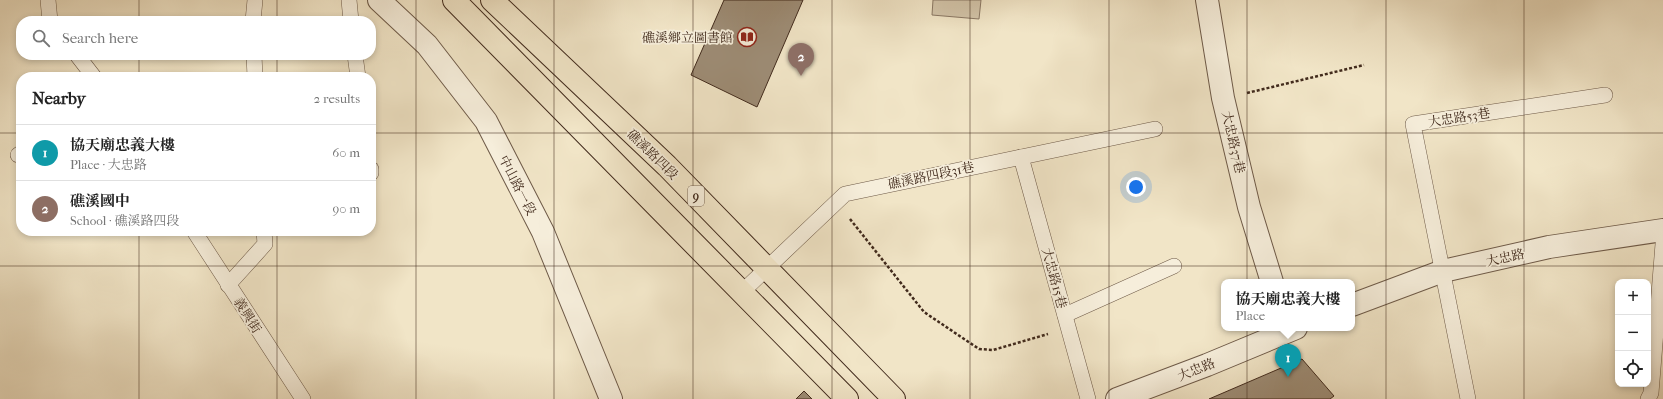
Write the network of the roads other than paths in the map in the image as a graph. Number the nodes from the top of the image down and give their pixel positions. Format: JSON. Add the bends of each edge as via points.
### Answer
{"nodes":[{"id":1,"x":48,"y":0,"type":"edge"},
{"id":2,"x":255,"y":0,"type":"edge"},
{"id":3,"x":349,"y":0,"type":"edge"},
{"id":4,"x":379,"y":0,"type":"edge"},
{"id":5,"x":454,"y":0,"type":"edge"},
{"id":6,"x":492,"y":0,"type":"edge"},
{"id":7,"x":1207,"y":0,"type":"edge"},
{"id":8,"x":50,"y":16,"type":"edge"},
{"id":9,"x":253,"y":16,"type":"edge"},
{"id":10,"x":351,"y":16,"type":"edge"},
{"id":11,"x":81,"y":60,"type":"edge"},
{"id":12,"x":254,"y":60,"type":"edge"},
{"id":13,"x":356,"y":60,"type":"edge"},
{"id":14,"x":90,"y":72,"type":"edge"},
{"id":15,"x":255,"y":72,"type":"edge"},
{"id":16,"x":357,"y":72,"type":"edge"},
{"id":17,"x":1605,"y":95,"type":"dead end"},
{"id":18,"x":1155,"y":129,"type":"dead end"},
{"id":19,"x":1021,"y":156,"type":"junction"},
{"id":20,"x":1663,"y":230,"type":"edge"},
{"id":21,"x":197,"y":236,"type":"edge"},
{"id":22,"x":264,"y":236,"type":"edge"},
{"id":23,"x":1663,"y":244,"type":"edge"},
{"id":24,"x":1174,"y":266,"type":"dead end"},
{"id":25,"x":766,"y":269,"type":"junction"},
{"id":26,"x":1443,"y":271,"type":"junction"},
{"id":27,"x":1271,"y":279,"type":"edge"},
{"id":28,"x":1662,"y":281,"type":"edge"},
{"id":29,"x":228,"y":285,"type":"junction"},
{"id":30,"x":743,"y":291,"type":"junction"},
{"id":31,"x":1355,"y":304,"type":"edge"},
{"id":32,"x":1066,"y":322,"type":"junction"},
{"id":33,"x":1284,"y":331,"type":"edge"},
{"id":34,"x":303,"y":399,"type":"edge"},
{"id":35,"x":611,"y":399,"type":"edge"},
{"id":36,"x":847,"y":399,"type":"edge"},
{"id":37,"x":894,"y":399,"type":"edge"},
{"id":38,"x":1088,"y":399,"type":"edge"},
{"id":39,"x":1118,"y":399,"type":"edge"},
{"id":40,"x":1468,"y":399,"type":"edge"},
{"id":41,"x":1648,"y":399,"type":"edge"}],
"edges":[{"from":1,"to":8,"type":"lane"},
{"from":2,"to":9,"type":"lane"},
{"from":3,"to":10,"type":"lane"},
{"from":4,"to":35,"type":"street","name":"中山路一段","via":[[427,45],[486,121],[543,232]]},
{"from":5,"to":30,"type":"main road"},
{"from":6,"to":25,"type":"main road","name":"礁溪路四段","number":"9","via":[[667,166]]},
{"from":7,"to":27,"type":"street","name":"大忠路37巷","via":[[1223,98],[1249,207]]},
{"from":11,"to":14,"type":"lane"},
{"from":12,"to":15,"type":"lane"},
{"from":13,"to":16,"type":"lane"},
{"from":17,"to":26,"type":"lane","name":"大忠路53巷","via":[[1413,124]]},
{"from":18,"to":19,"type":"lane","name":"礁溪路四段31巷"},
{"from":19,"to":25,"type":"lane","name":"礁溪路四段31巷","via":[[844,194]]},
{"from":19,"to":32,"type":"lane","name":"大忠路15巷"},
{"from":20,"to":26,"type":"street","name":"大忠路","via":[[1549,247]]},
{"from":21,"to":29,"type":"lane","name":"義興街"},
{"from":22,"to":29,"type":"lane","via":[[265,244]]},
{"from":23,"to":28,"type":"lane"},
{"from":24,"to":32,"type":"lane"},
{"from":25,"to":30,"type":"lane","name":"礁溪路四段31巷"},
{"from":25,"to":37,"type":"main road","name":"礁溪路四段","number":"9"},
{"from":26,"to":31,"type":"street","name":"大忠路"},
{"from":26,"to":40,"type":"lane"},
{"from":28,"to":41,"type":"lane","via":[[1651,393]]},
{"from":29,"to":34,"type":"lane","name":"義興街"},
{"from":30,"to":36,"type":"main road"},
{"from":32,"to":38,"type":"lane","name":"大忠路15巷"},
{"from":33,"to":39,"type":"street","name":"大忠路"}]}
